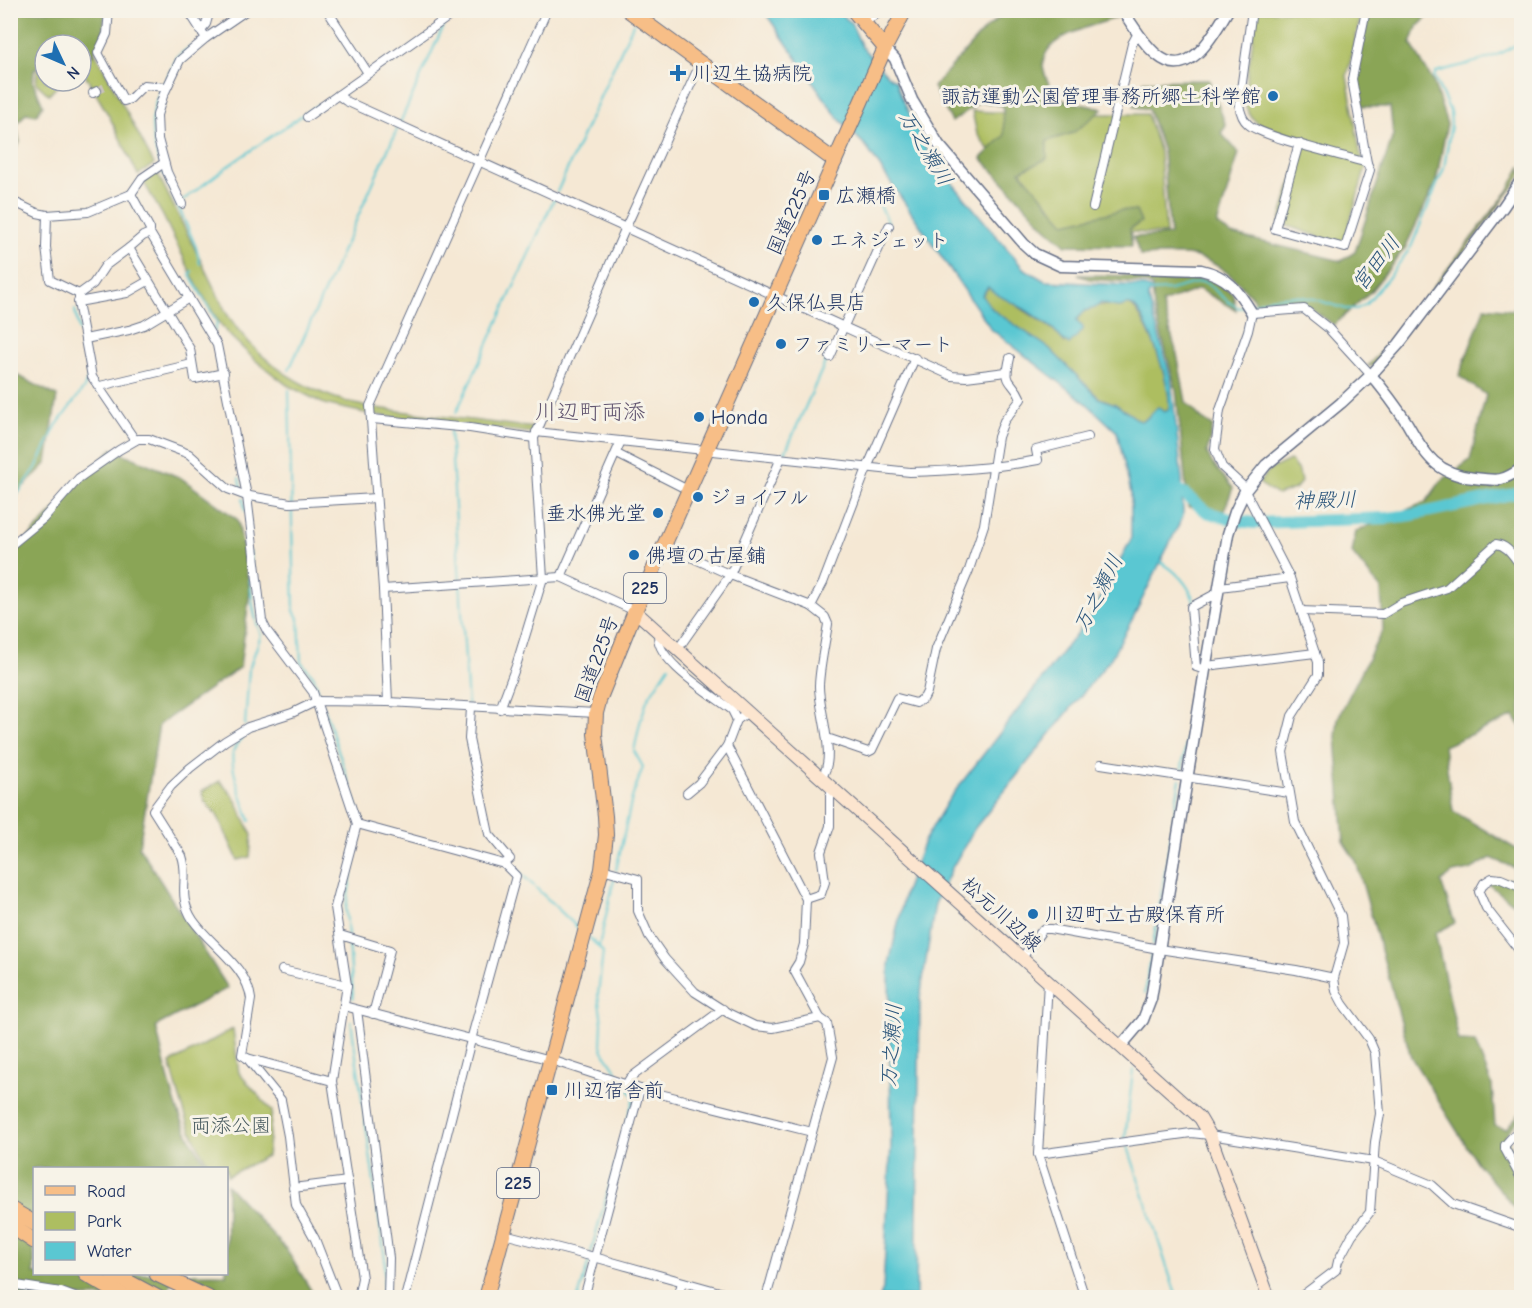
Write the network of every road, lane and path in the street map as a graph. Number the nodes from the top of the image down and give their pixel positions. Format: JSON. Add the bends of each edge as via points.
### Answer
{"nodes":[{"id":1,"x":109,"y":10,"type":"edge"},
{"id":2,"x":188,"y":10,"type":"edge"},
{"id":3,"x":210,"y":10,"type":"edge"},
{"id":4,"x":247,"y":10,"type":"edge"},
{"id":5,"x":327,"y":10,"type":"edge"},
{"id":6,"x":458,"y":10,"type":"edge"},
{"id":7,"x":547,"y":10,"type":"edge"},
{"id":8,"x":853,"y":10,"type":"edge"},
{"id":9,"x":876,"y":10,"type":"edge"},
{"id":10,"x":905,"y":10,"type":"edge"},
{"id":11,"x":1122,"y":10,"type":"edge"},
{"id":12,"x":1228,"y":10,"type":"edge"},
{"id":13,"x":1252,"y":10,"type":"edge"},
{"id":14,"x":1366,"y":10,"type":"edge"},
{"id":15,"x":634,"y":15,"type":"edge"},
{"id":16,"x":862,"y":22,"type":"junction"},
{"id":17,"x":1138,"y":33,"type":"junction"},
{"id":18,"x":203,"y":35,"type":"junction"},
{"id":19,"x":885,"y":48,"type":"junction"},
{"id":20,"x":700,"y":64,"type":"junction"},
{"id":21,"x":367,"y":72,"type":"junction"},
{"id":22,"x":164,"y":86,"type":"junction"},
{"id":23,"x":338,"y":95,"type":"junction"},
{"id":24,"x":307,"y":117,"type":"dead end"},
{"id":25,"x":1299,"y":143,"type":"junction"},
{"id":26,"x":479,"y":161,"type":"junction"},
{"id":27,"x":835,"y":161,"type":"junction"},
{"id":28,"x":1367,"y":163,"type":"junction"},
{"id":29,"x":161,"y":165,"type":"junction"},
{"id":30,"x":1521,"y":179,"type":"edge"},
{"id":31,"x":131,"y":194,"type":"junction"},
{"id":32,"x":10,"y":200,"type":"edge"},
{"id":33,"x":182,"y":204,"type":"dead end"},
{"id":34,"x":1093,"y":207,"type":"dead end"},
{"id":35,"x":47,"y":215,"type":"junction"},
{"id":36,"x":889,"y":226,"type":"dead end"},
{"id":37,"x":626,"y":227,"type":"junction"},
{"id":38,"x":150,"y":233,"type":"junction"},
{"id":39,"x":129,"y":248,"type":"junction"},
{"id":40,"x":148,"y":281,"type":"junction"},
{"id":41,"x":775,"y":297,"type":"junction"},
{"id":42,"x":79,"y":298,"type":"junction"},
{"id":43,"x":189,"y":298,"type":"junction"},
{"id":44,"x":1248,"y":307,"type":"junction"},
{"id":45,"x":166,"y":312,"type":"junction"},
{"id":46,"x":842,"y":325,"type":"junction"},
{"id":47,"x":85,"y":339,"type":"junction"},
{"id":48,"x":830,"y":357,"type":"dead end"},
{"id":49,"x":915,"y":358,"type":"junction"},
{"id":50,"x":1010,"y":358,"type":"dead end"},
{"id":51,"x":192,"y":364,"type":"junction"},
{"id":52,"x":1006,"y":372,"type":"junction"},
{"id":53,"x":224,"y":373,"type":"junction"},
{"id":54,"x":1371,"y":375,"type":"junction"},
{"id":55,"x":100,"y":386,"type":"junction"},
{"id":56,"x":372,"y":418,"type":"junction"},
{"id":57,"x":535,"y":435,"type":"junction"},
{"id":58,"x":1088,"y":437,"type":"dead end"},
{"id":59,"x":135,"y":440,"type":"junction"},
{"id":60,"x":621,"y":441,"type":"junction"},
{"id":61,"x":707,"y":449,"type":"junction"},
{"id":62,"x":617,"y":454,"type":"junction"},
{"id":63,"x":781,"y":458,"type":"junction"},
{"id":64,"x":867,"y":468,"type":"junction"},
{"id":65,"x":992,"y":468,"type":"junction"},
{"id":66,"x":1521,"y":468,"type":"edge"},
{"id":67,"x":688,"y":490,"type":"junction"},
{"id":68,"x":1245,"y":490,"type":"junction"},
{"id":69,"x":244,"y":495,"type":"junction"},
{"id":70,"x":376,"y":498,"type":"junction"},
{"id":71,"x":664,"y":545,"type":"junction"},
{"id":72,"x":10,"y":546,"type":"edge"},
{"id":73,"x":1521,"y":567,"type":"edge"},
{"id":74,"x":732,"y":576,"type":"junction"},
{"id":75,"x":561,"y":577,"type":"junction"},
{"id":76,"x":1290,"y":578,"type":"junction"},
{"id":77,"x":543,"y":579,"type":"junction"},
{"id":78,"x":383,"y":588,"type":"junction"},
{"id":79,"x":1219,"y":589,"type":"junction"},
{"id":80,"x":811,"y":606,"type":"junction"},
{"id":81,"x":635,"y":611,"type":"junction"},
{"id":82,"x":1301,"y":611,"type":"junction"},
{"id":83,"x":659,"y":632,"type":"junction"},
{"id":84,"x":678,"y":649,"type":"junction"},
{"id":85,"x":1315,"y":653,"type":"junction"},
{"id":86,"x":1202,"y":668,"type":"junction"},
{"id":87,"x":318,"y":701,"type":"junction"},
{"id":88,"x":388,"y":702,"type":"junction"},
{"id":89,"x":468,"y":707,"type":"junction"},
{"id":90,"x":500,"y":709,"type":"junction"},
{"id":91,"x":748,"y":711,"type":"junction"},
{"id":92,"x":596,"y":713,"type":"junction"},
{"id":93,"x":737,"y":720,"type":"junction"},
{"id":94,"x":827,"y":738,"type":"junction"},
{"id":95,"x":727,"y":746,"type":"junction"},
{"id":96,"x":1101,"y":764,"type":"dead end"},
{"id":97,"x":1183,"y":777,"type":"junction"},
{"id":98,"x":821,"y":778,"type":"junction"},
{"id":99,"x":833,"y":788,"type":"junction"},
{"id":100,"x":687,"y":793,"type":"dead end"},
{"id":101,"x":1289,"y":793,"type":"junction"},
{"id":102,"x":357,"y":824,"type":"junction"},
{"id":103,"x":507,"y":862,"type":"junction"},
{"id":104,"x":611,"y":871,"type":"junction"},
{"id":105,"x":1521,"y":888,"type":"edge"},
{"id":106,"x":806,"y":899,"type":"junction"},
{"id":107,"x":346,"y":936,"type":"junction"},
{"id":108,"x":1155,"y":948,"type":"junction"},
{"id":109,"x":1521,"y":954,"type":"edge"},
{"id":110,"x":1022,"y":958,"type":"junction"},
{"id":111,"x":282,"y":969,"type":"dead end"},
{"id":112,"x":1334,"y":978,"type":"junction"},
{"id":113,"x":1048,"y":982,"type":"junction"},
{"id":114,"x":347,"y":985,"type":"junction"},
{"id":115,"x":344,"y":1006,"type":"junction"},
{"id":116,"x":357,"y":1010,"type":"junction"},
{"id":117,"x":723,"y":1010,"type":"junction"},
{"id":118,"x":374,"y":1014,"type":"junction"},
{"id":119,"x":820,"y":1018,"type":"junction"},
{"id":120,"x":471,"y":1040,"type":"junction"},
{"id":121,"x":1121,"y":1046,"type":"junction"},
{"id":122,"x":247,"y":1058,"type":"junction"},
{"id":123,"x":551,"y":1060,"type":"junction"},
{"id":124,"x":332,"y":1081,"type":"junction"},
{"id":125,"x":624,"y":1082,"type":"junction"},
{"id":126,"x":640,"y":1089,"type":"junction"},
{"id":127,"x":1521,"y":1126,"type":"edge"},
{"id":128,"x":812,"y":1132,"type":"junction"},
{"id":129,"x":1210,"y":1135,"type":"junction"},
{"id":130,"x":1038,"y":1154,"type":"junction"},
{"id":131,"x":1374,"y":1161,"type":"junction"},
{"id":132,"x":1521,"y":1180,"type":"edge"},
{"id":133,"x":348,"y":1181,"type":"junction"},
{"id":134,"x":292,"y":1188,"type":"junction"},
{"id":135,"x":10,"y":1199,"type":"edge"},
{"id":136,"x":10,"y":1209,"type":"edge"},
{"id":137,"x":33,"y":1210,"type":"edge"},
{"id":138,"x":10,"y":1217,"type":"edge"},
{"id":139,"x":33,"y":1222,"type":"edge"},
{"id":140,"x":10,"y":1225,"type":"edge"},
{"id":141,"x":1521,"y":1228,"type":"edge"},
{"id":142,"x":33,"y":1229,"type":"edge"},
{"id":143,"x":504,"y":1234,"type":"junction"},
{"id":144,"x":33,"y":1240,"type":"edge"},
{"id":145,"x":594,"y":1257,"type":"junction"},
{"id":146,"x":88,"y":1275,"type":"edge"},
{"id":147,"x":115,"y":1275,"type":"edge"},
{"id":148,"x":129,"y":1275,"type":"edge"},
{"id":149,"x":159,"y":1275,"type":"edge"},
{"id":150,"x":10,"y":1284,"type":"edge"},
{"id":151,"x":681,"y":1284,"type":"junction"},
{"id":152,"x":77,"y":1298,"type":"edge"},
{"id":153,"x":126,"y":1298,"type":"edge"},
{"id":154,"x":158,"y":1298,"type":"edge"},
{"id":155,"x":172,"y":1298,"type":"edge"},
{"id":156,"x":208,"y":1298,"type":"edge"},
{"id":157,"x":338,"y":1298,"type":"edge"},
{"id":158,"x":358,"y":1298,"type":"edge"},
{"id":159,"x":388,"y":1298,"type":"edge"},
{"id":160,"x":405,"y":1298,"type":"edge"},
{"id":161,"x":486,"y":1298,"type":"edge"},
{"id":162,"x":584,"y":1298,"type":"edge"},
{"id":163,"x":678,"y":1298,"type":"edge"},
{"id":164,"x":741,"y":1298,"type":"edge"},
{"id":165,"x":766,"y":1298,"type":"edge"},
{"id":166,"x":1085,"y":1298,"type":"edge"},
{"id":167,"x":1269,"y":1298,"type":"edge"},
{"id":168,"x":1299,"y":1298,"type":"edge"}],
"edges":[{"from":1,"to":22,"type":"street","via":[[107,34],[98,53],[110,84],[123,101],[144,86]]},
{"from":2,"to":18,"type":"street"},
{"from":3,"to":18,"type":"street"},
{"from":4,"to":18,"type":"street"},
{"from":5,"to":21,"type":"street"},
{"from":6,"to":21,"type":"street"},
{"from":7,"to":26,"type":"street"},
{"from":8,"to":16,"type":"main road"},
{"from":9,"to":16,"type":"street","via":[[875,15]]},
{"from":10,"to":19,"type":"main road","name":"国道225号"},
{"from":11,"to":17,"type":"street"},
{"from":12,"to":17,"type":"street","via":[[1203,48],[1186,62],[1164,60]]},
{"from":13,"to":25,"type":"street","via":[[1239,104],[1242,117],[1259,131]]},
{"from":14,"to":28,"type":"street","via":[[1352,79]]},
{"from":15,"to":20,"type":"main road"},
{"from":16,"to":19,"type":"main road"},
{"from":17,"to":34,"type":"street","via":[[1132,44]]},
{"from":18,"to":22,"type":"street","via":[[180,60]]},
{"from":19,"to":27,"type":"main road","name":"国道225号","number":"225"},
{"from":19,"to":44,"type":"street","via":[[895,59],[912,100],[939,145],[1035,254],[1061,266],[1201,270],[1221,277]]},
{"from":20,"to":27,"type":"main road"},
{"from":20,"to":37,"type":"street"},
{"from":21,"to":23,"type":"street"},
{"from":22,"to":29,"type":"street","via":[[157,115]]},
{"from":23,"to":24,"type":"street"},
{"from":23,"to":26,"type":"street"},
{"from":25,"to":28,"type":"street"},
{"from":25,"to":28,"type":"street","via":[[1275,229],[1345,248],[1370,170]]},
{"from":26,"to":37,"type":"street"},
{"from":26,"to":56,"type":"street","via":[[370,406]]},
{"from":27,"to":41,"type":"main road","name":"国道225号","number":"225"},
{"from":29,"to":31,"type":"street","via":[[142,178]]},
{"from":29,"to":33,"type":"street"},
{"from":30,"to":54,"type":"street","via":[[1415,323]]},
{"from":31,"to":35,"type":"street","via":[[88,212]]},
{"from":31,"to":38,"type":"street"},
{"from":32,"to":35,"type":"street"},
{"from":35,"to":42,"type":"street","via":[[50,280]]},
{"from":36,"to":46,"type":"street"},
{"from":37,"to":41,"type":"street"},
{"from":37,"to":57,"type":"street"},
{"from":38,"to":39,"type":"street"},
{"from":38,"to":43,"type":"street"},
{"from":39,"to":40,"type":"street"},
{"from":39,"to":42,"type":"street","via":[[105,266]]},
{"from":40,"to":42,"type":"street","via":[[127,293]]},
{"from":40,"to":45,"type":"street"},
{"from":41,"to":46,"type":"street"},
{"from":41,"to":61,"type":"main road","name":"国道225号","number":"225"},
{"from":42,"to":47,"type":"street"},
{"from":43,"to":45,"type":"street"},
{"from":43,"to":53,"type":"street","via":[[218,345]]},
{"from":44,"to":54,"type":"street","via":[[1304,309],[1328,328]]},
{"from":44,"to":68,"type":"street","via":[[1248,331],[1220,410],[1215,449],[1222,467]]},
{"from":45,"to":47,"type":"street","via":[[144,325]]},
{"from":45,"to":51,"type":"street","via":[[190,350]]},
{"from":46,"to":48,"type":"street"},
{"from":46,"to":49,"type":"street"},
{"from":47,"to":55,"type":"street","via":[[92,377]]},
{"from":49,"to":52,"type":"street","via":[[952,376]]},
{"from":49,"to":64,"type":"street"},
{"from":50,"to":52,"type":"street"},
{"from":51,"to":53,"type":"street","via":[[195,379]]},
{"from":51,"to":55,"type":"street"},
{"from":52,"to":65,"type":"street","via":[[1021,399],[1004,421]]},
{"from":53,"to":69,"type":"street"},
{"from":54,"to":66,"type":"street","via":[[1424,452],[1449,473],[1500,480]]},
{"from":54,"to":68,"type":"street","via":[[1273,458]]},
{"from":55,"to":59,"type":"street"},
{"from":56,"to":57,"type":"street"},
{"from":56,"to":70,"type":"street"},
{"from":57,"to":60,"type":"street"},
{"from":57,"to":77,"type":"street"},
{"from":58,"to":65,"type":"street","via":[[1036,450],[1038,460]]},
{"from":59,"to":69,"type":"street","via":[[149,439],[189,454],[228,489]]},
{"from":59,"to":72,"type":"street","via":[[79,478],[43,519]]},
{"from":60,"to":61,"type":"street"},
{"from":60,"to":62,"type":"street"},
{"from":61,"to":63,"type":"street"},
{"from":61,"to":67,"type":"main road","name":"国道225号","number":"225"},
{"from":62,"to":67,"type":"street"},
{"from":62,"to":75,"type":"street"},
{"from":63,"to":64,"type":"street"},
{"from":63,"to":74,"type":"street"},
{"from":64,"to":65,"type":"street","via":[[910,472]]},
{"from":64,"to":80,"type":"street"},
{"from":65,"to":94,"type":"street","via":[[979,541],[936,649],[924,698],[916,703],[897,698],[868,752]]},
{"from":67,"to":71,"type":"main road","name":"国道225号","number":"225"},
{"from":68,"to":76,"type":"street"},
{"from":68,"to":79,"type":"street","via":[[1228,534]]},
{"from":69,"to":70,"type":"street","via":[[292,503]]},
{"from":69,"to":87,"type":"street","via":[[262,621]]},
{"from":70,"to":78,"type":"street"},
{"from":71,"to":74,"type":"street"},
{"from":71,"to":81,"type":"main road","name":"国道225号","number":"225"},
{"from":73,"to":82,"type":"street","via":[[1509,550],[1496,544],[1448,588],[1401,603],[1383,614]]},
{"from":74,"to":80,"type":"street"},
{"from":74,"to":84,"type":"street"},
{"from":75,"to":77,"type":"street"},
{"from":75,"to":81,"type":"street"},
{"from":76,"to":79,"type":"street"},
{"from":76,"to":82,"type":"street"},
{"from":77,"to":78,"type":"street"},
{"from":77,"to":90,"type":"street"},
{"from":78,"to":88,"type":"street"},
{"from":79,"to":86,"type":"street"},
{"from":79,"to":86,"type":"street","via":[[1191,607],[1196,667]]},
{"from":80,"to":94,"type":"street","via":[[828,624],[819,686]]},
{"from":81,"to":83,"type":"main road","name":"松元川辺線"},
{"from":81,"to":92,"type":"main road","name":"国道225号","number":"225"},
{"from":82,"to":85,"type":"street"},
{"from":83,"to":84,"type":"main road","name":"松元川辺線"},
{"from":83,"to":93,"type":"street","via":[[660,645],[673,666],[732,710]]},
{"from":84,"to":91,"type":"main road","name":"松元川辺線"},
{"from":85,"to":86,"type":"street"},
{"from":85,"to":101,"type":"street","via":[[1318,675],[1292,716],[1283,752]]},
{"from":86,"to":97,"type":"street"},
{"from":87,"to":88,"type":"street"},
{"from":87,"to":102,"type":"street"},
{"from":87,"to":122,"type":"street","via":[[245,729],[190,768],[153,810],[182,856],[182,892],[194,921],[234,965],[250,991],[242,1055]]},
{"from":88,"to":89,"type":"street"},
{"from":89,"to":90,"type":"street"},
{"from":89,"to":103,"type":"street","via":[[469,739],[489,834],[510,859]]},
{"from":90,"to":92,"type":"street"},
{"from":91,"to":93,"type":"street"},
{"from":91,"to":98,"type":"main road","name":"松元川辺線"},
{"from":92,"to":104,"type":"main road","name":"国道225号","number":"225"},
{"from":93,"to":95,"type":"street"},
{"from":94,"to":98,"type":"street","via":[[827,769]]},
{"from":95,"to":100,"type":"street"},
{"from":95,"to":106,"type":"street"},
{"from":96,"to":97,"type":"street"},
{"from":97,"to":101,"type":"street"},
{"from":97,"to":108,"type":"street"},
{"from":98,"to":99,"type":"main road","name":"松元川辺線"},
{"from":99,"to":106,"type":"street","via":[[830,826],[821,852],[825,887],[821,894]]},
{"from":99,"to":110,"type":"main road","name":"松元川辺線"},
{"from":101,"to":112,"type":"street","via":[[1295,822],[1341,915],[1344,944]]},
{"from":102,"to":103,"type":"street"},
{"from":102,"to":107,"type":"street","via":[[334,907]]},
{"from":103,"to":120,"type":"street","via":[[516,876]]},
{"from":104,"to":117,"type":"street","via":[[638,879],[638,911],[649,936],[688,986]]},
{"from":104,"to":123,"type":"main road","name":"国道225号","number":"225"},
{"from":105,"to":109,"type":"street","via":[[1495,877],[1487,880],[1479,892],[1486,908]]},
{"from":106,"to":119,"type":"street","via":[[802,951],[794,970]]},
{"from":107,"to":114,"type":"street"},
{"from":107,"to":118,"type":"street","via":[[390,950]]},
{"from":108,"to":110,"type":"street","via":[[1044,929]]},
{"from":108,"to":112,"type":"street"},
{"from":108,"to":121,"type":"street","via":[[1147,1013]]},
{"from":110,"to":113,"type":"main road","name":"松元川辺線"},
{"from":111,"to":114,"type":"street"},
{"from":112,"to":131,"type":"street","via":[[1343,1004],[1375,1053],[1380,1114]]},
{"from":113,"to":121,"type":"main road","name":"松元川辺線"},
{"from":113,"to":130,"type":"street"},
{"from":114,"to":115,"type":"street"},
{"from":115,"to":116,"type":"street"},
{"from":115,"to":124,"type":"street"},
{"from":116,"to":118,"type":"street"},
{"from":116,"to":159,"type":"street","via":[[389,1258]]},
{"from":117,"to":119,"type":"street","via":[[745,1023],[773,1028]]},
{"from":117,"to":125,"type":"street"},
{"from":118,"to":120,"type":"street"},
{"from":119,"to":128,"type":"street","via":[[826,1023],[833,1057]]},
{"from":120,"to":123,"type":"street"},
{"from":120,"to":160,"type":"street"},
{"from":121,"to":129,"type":"main road","name":"松元川辺線","via":[[1200,1118]]},
{"from":122,"to":124,"type":"street"},
{"from":122,"to":134,"type":"street","via":[[281,1100]]},
{"from":123,"to":125,"type":"street"},
{"from":123,"to":143,"type":"main road","name":"国道225号","number":"225"},
{"from":124,"to":133,"type":"street"},
{"from":125,"to":126,"type":"street"},
{"from":126,"to":128,"type":"street"},
{"from":126,"to":145,"type":"street"},
{"from":127,"to":132,"type":"street","via":[[1505,1145]]},
{"from":128,"to":165,"type":"street"},
{"from":129,"to":130,"type":"street","via":[[1191,1133]]},
{"from":129,"to":131,"type":"street"},
{"from":129,"to":167,"type":"main road","name":"松元川辺線"},
{"from":130,"to":166,"type":"street"},
{"from":131,"to":141,"type":"street","via":[[1432,1185],[1453,1204]]},
{"from":131,"to":168,"type":"street","via":[[1370,1212],[1352,1234],[1336,1270]]},
{"from":133,"to":134,"type":"street"},
{"from":133,"to":158,"type":"street","via":[[362,1278]]},
{"from":134,"to":157,"type":"street"},
{"from":135,"to":137,"type":"highway"},
{"from":136,"to":139,"type":"highway"},
{"from":138,"to":142,"type":"highway"},
{"from":140,"to":144,"type":"highway"},
{"from":143,"to":145,"type":"street"},
{"from":143,"to":161,"type":"main road","name":"国道225号","number":"225"},
{"from":145,"to":151,"type":"street"},
{"from":145,"to":162,"type":"street"},
{"from":146,"to":153,"type":"highway"},
{"from":147,"to":154,"type":"highway"},
{"from":148,"to":155,"type":"highway"},
{"from":149,"to":156,"type":"highway"},
{"from":150,"to":152,"type":"street"},
{"from":151,"to":163,"type":"street"},
{"from":151,"to":164,"type":"street"}]}
